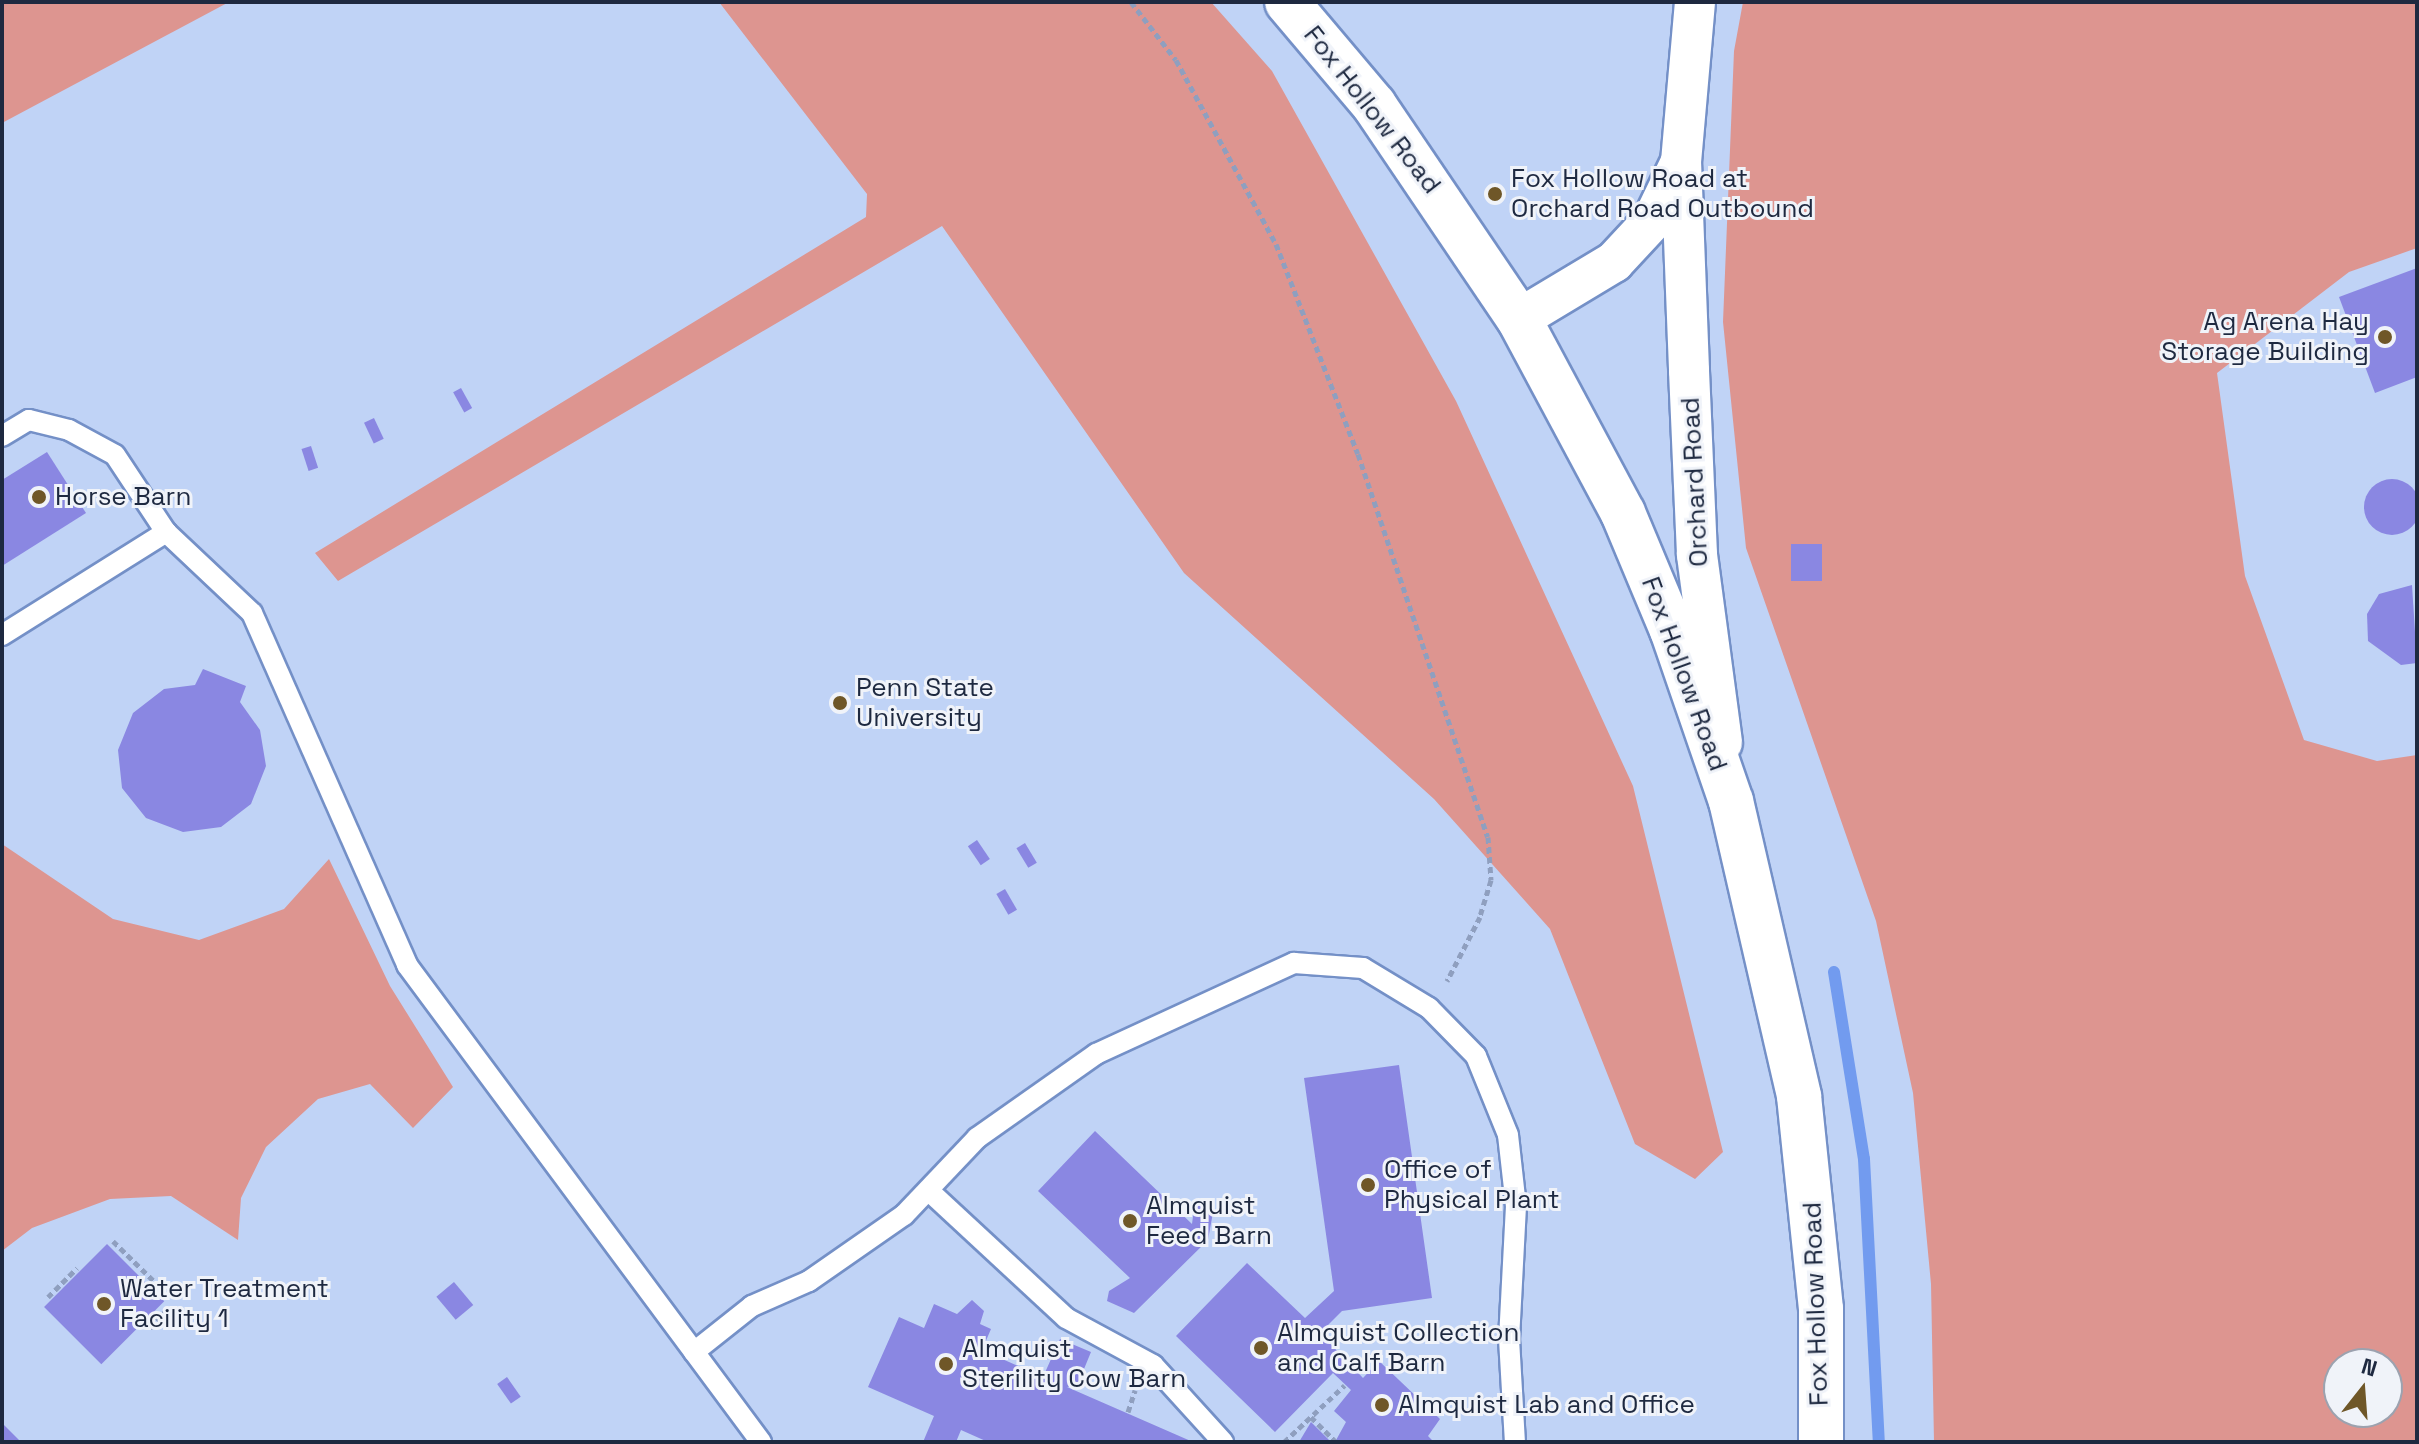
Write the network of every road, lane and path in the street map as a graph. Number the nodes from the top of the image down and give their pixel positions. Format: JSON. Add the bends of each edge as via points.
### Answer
{"nodes":[{"id":1,"x":1131,"y":2,"type":"edge"},
{"id":2,"x":1287,"y":2,"type":"edge"},
{"id":3,"x":1695,"y":2,"type":"edge"},
{"id":4,"x":1681,"y":161,"type":"junction"},
{"id":5,"x":1519,"y":319,"type":"junction"},
{"id":6,"x":2,"y":436,"type":"edge"},
{"id":7,"x":166,"y":532,"type":"junction"},
{"id":8,"x":2,"y":635,"type":"edge"},
{"id":9,"x":1731,"y":801,"type":"junction"},
{"id":10,"x":1429,"y":1008,"type":"junction"},
{"id":11,"x":929,"y":1191,"type":"junction"},
{"id":12,"x":113,"y":1241,"type":"dead end"},
{"id":13,"x":77,"y":1268,"type":"dead end"},
{"id":14,"x":158,"y":1285,"type":"dead end"},
{"id":15,"x":48,"y":1297,"type":"dead end"},
{"id":16,"x":167,"y":1309,"type":"dead end"},
{"id":17,"x":150,"y":1328,"type":"dead end"},
{"id":18,"x":694,"y":1352,"type":"junction"},
{"id":19,"x":1345,"y":1385,"type":"dead end"},
{"id":20,"x":1311,"y":1417,"type":"junction"},
{"id":21,"x":1335,"y":1441,"type":"edge"},
{"id":22,"x":761,"y":1442,"type":"edge"},
{"id":23,"x":1223,"y":1442,"type":"edge"},
{"id":24,"x":1284,"y":1442,"type":"edge"},
{"id":25,"x":1515,"y":1442,"type":"edge"},
{"id":26,"x":1821,"y":1442,"type":"edge"}],
"edges":[{"from":1,"to":10,"type":"path","via":[[1176,60],[1276,244],[1358,454],[1488,837],[1491,880],[1480,917]]},
{"from":2,"to":5,"type":"main road","name":"Fox Hollow Road","via":[[1374,105]]},
{"from":3,"to":4,"type":"street","name":"Orchard Road"},
{"from":4,"to":5,"type":"street","name":"Orchard Road","via":[[1653,220],[1614,262]]},
{"from":4,"to":9,"type":"street","name":"Orchard Road","via":[[1697,555]]},
{"from":5,"to":9,"type":"main road","name":"Fox Hollow Road","via":[[1623,513]]},
{"from":6,"to":7,"type":"lane","via":[[29,420],[69,430],[115,455]]},
{"from":7,"to":8,"type":"lane"},
{"from":7,"to":18,"type":"lane","via":[[252,613],[407,965]]},
{"from":9,"to":26,"type":"main road","name":"Fox Hollow Road","via":[[1799,1096],[1821,1309]]},
{"from":10,"to":11,"type":"lane","via":[[1363,968],[1294,963],[1096,1054],[977,1138]]},
{"from":10,"to":25,"type":"lane","via":[[1476,1056],[1508,1135],[1516,1206],[1509,1339]]},
{"from":11,"to":18,"type":"lane","via":[[809,1281],[752,1306]]},
{"from":11,"to":23,"type":"lane","via":[[1066,1318],[1153,1365]]},
{"from":12,"to":14,"type":"path"},
{"from":13,"to":15,"type":"path"},
{"from":16,"to":17,"type":"path"},
{"from":18,"to":22,"type":"lane"},
{"from":19,"to":20,"type":"path"},
{"from":20,"to":21,"type":"path"},
{"from":20,"to":24,"type":"path"}]}
